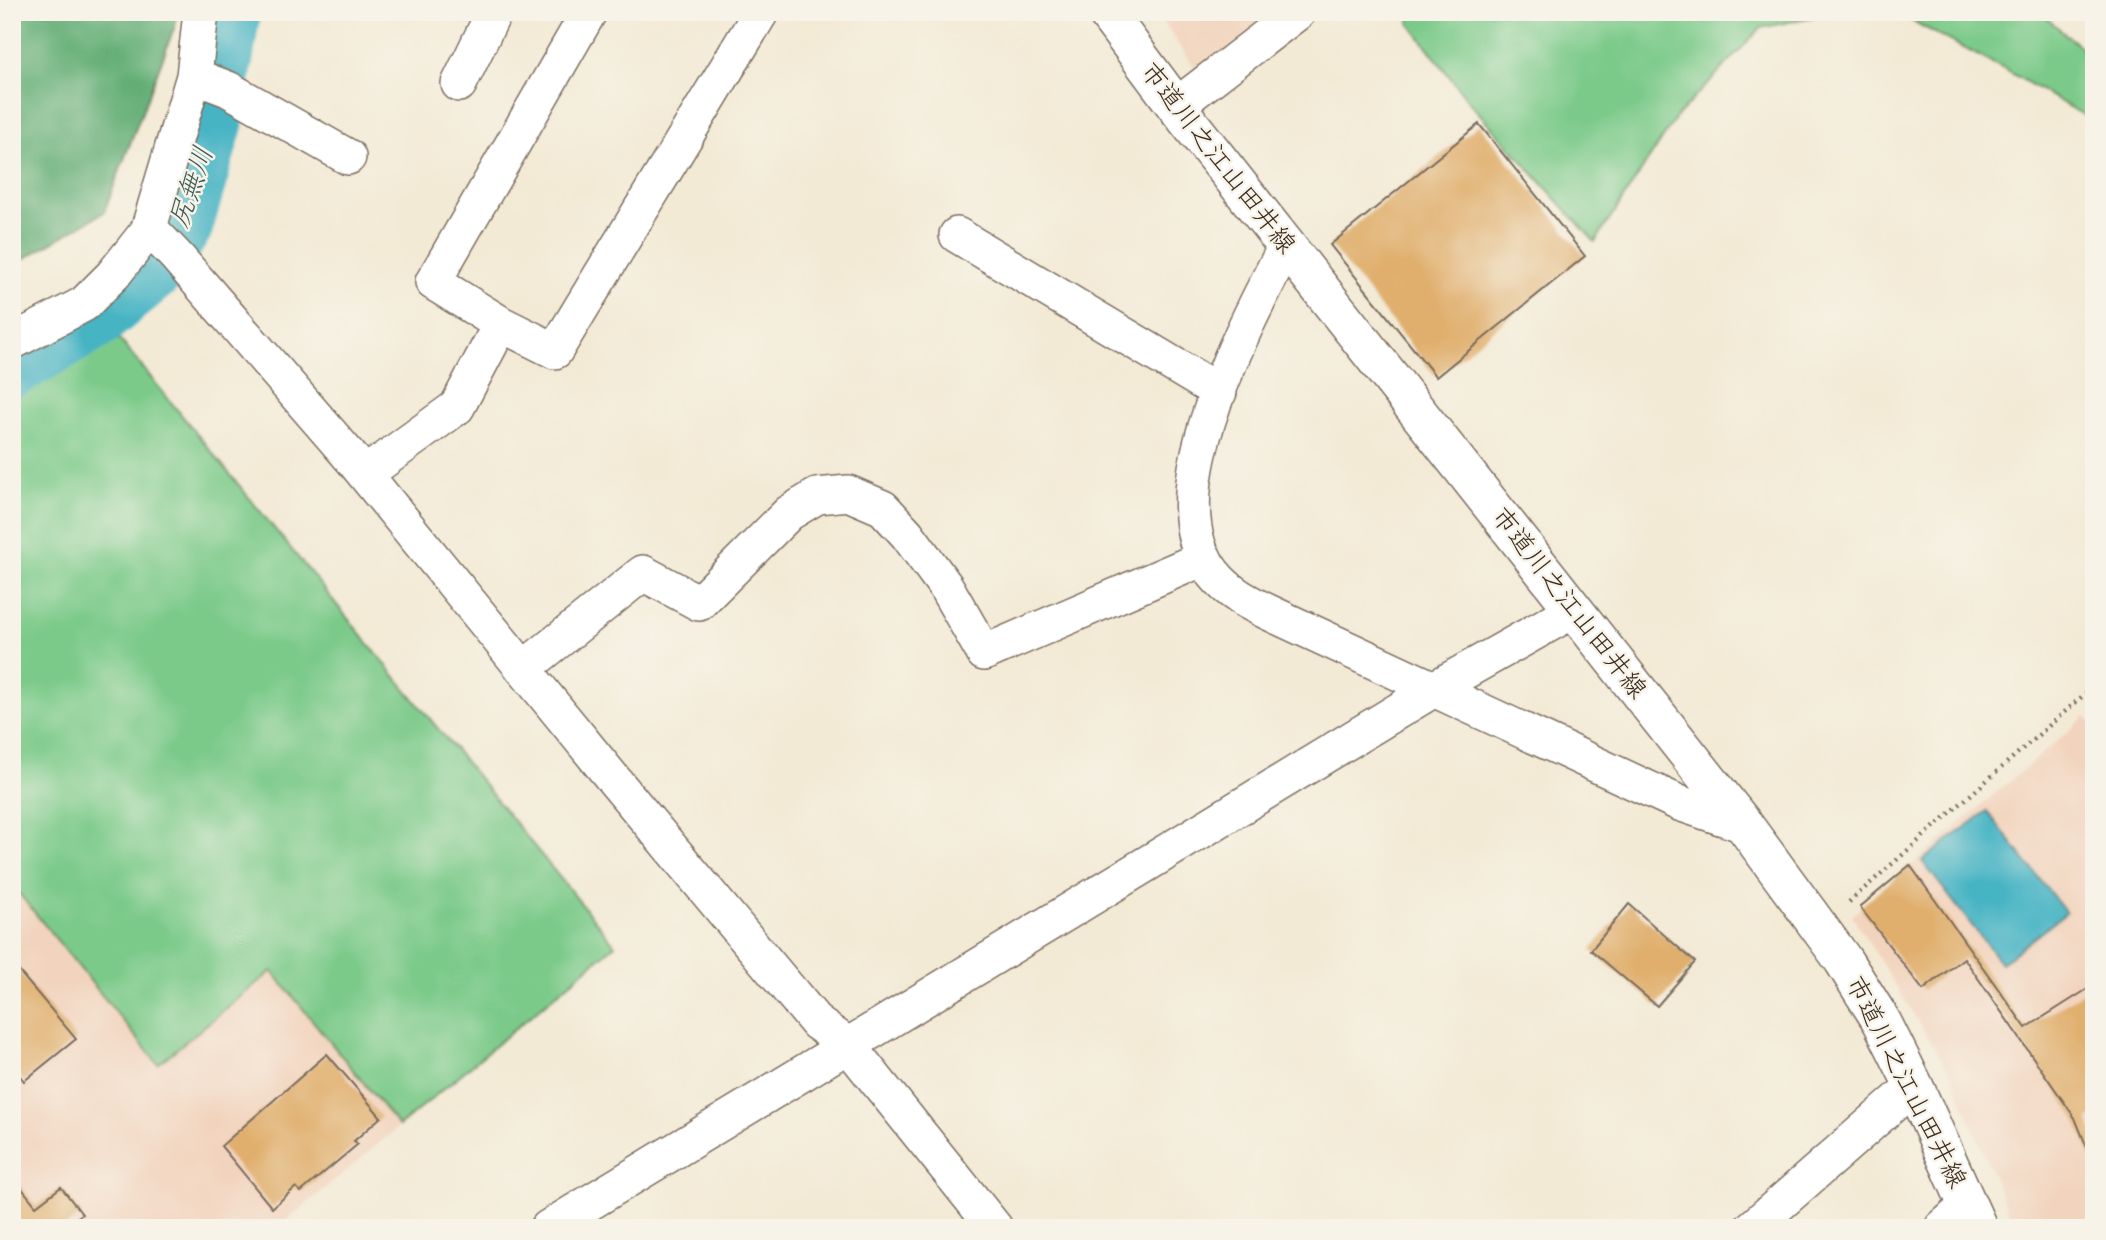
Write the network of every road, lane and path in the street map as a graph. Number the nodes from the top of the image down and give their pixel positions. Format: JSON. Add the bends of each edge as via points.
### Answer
{"nodes":[{"id":1,"x":201,"y":12,"type":"edge"},
{"id":2,"x":494,"y":12,"type":"edge"},
{"id":3,"x":589,"y":12,"type":"edge"},
{"id":4,"x":761,"y":12,"type":"edge"},
{"id":5,"x":1106,"y":12,"type":"edge"},
{"id":6,"x":1298,"y":12,"type":"edge"},
{"id":7,"x":206,"y":81,"type":"junction"},
{"id":8,"x":459,"y":85,"type":"dead end"},
{"id":9,"x":1176,"y":106,"type":"junction"},
{"id":10,"x":348,"y":157,"type":"dead end"},
{"id":11,"x":957,"y":235,"type":"dead end"},
{"id":12,"x":160,"y":241,"type":"junction"},
{"id":13,"x":1286,"y":246,"type":"junction"},
{"id":14,"x":501,"y":324,"type":"junction"},
{"id":15,"x":12,"y":342,"type":"edge"},
{"id":16,"x":1219,"y":392,"type":"junction"},
{"id":17,"x":365,"y":474,"type":"junction"},
{"id":18,"x":1204,"y":558,"type":"junction"},
{"id":19,"x":1574,"y":610,"type":"junction"},
{"id":20,"x":523,"y":669,"type":"junction"},
{"id":21,"x":2094,"y":686,"type":"edge"},
{"id":22,"x":1434,"y":689,"type":"junction"},
{"id":23,"x":1744,"y":825,"type":"junction"},
{"id":24,"x":1849,"y":902,"type":"dead end"},
{"id":25,"x":848,"y":1045,"type":"junction"},
{"id":26,"x":1914,"y":1086,"type":"junction"},
{"id":27,"x":1963,"y":1220,"type":"edge"},
{"id":28,"x":548,"y":1228,"type":"edge"},
{"id":29,"x":995,"y":1228,"type":"edge"},
{"id":30,"x":1752,"y":1228,"type":"edge"}],
"edges":[{"from":1,"to":7,"type":"street"},
{"from":2,"to":8,"type":"street"},
{"from":3,"to":14,"type":"street","via":[[433,282]]},
{"from":4,"to":14,"type":"street","via":[[555,351]]},
{"from":5,"to":9,"type":"street","name":"市道川之江山田井線"},
{"from":6,"to":9,"type":"street"},
{"from":7,"to":10,"type":"street"},
{"from":7,"to":12,"type":"street"},
{"from":9,"to":13,"type":"street","name":"市道川之江山田井線"},
{"from":11,"to":16,"type":"street"},
{"from":12,"to":15,"type":"street","via":[[113,275],[84,304]]},
{"from":12,"to":17,"type":"street"},
{"from":13,"to":16,"type":"street","via":[[1238,342]]},
{"from":13,"to":19,"type":"street","name":"市道川之江山田井線"},
{"from":14,"to":17,"type":"street","via":[[457,407]]},
{"from":16,"to":18,"type":"street","via":[[1194,480],[1192,518]]},
{"from":17,"to":20,"type":"street"},
{"from":18,"to":20,"type":"street","via":[[984,653],[946,587],[883,508],[848,493],[817,496],[789,513],[699,604],[643,573]]},
{"from":18,"to":22,"type":"street","via":[[1213,574],[1239,598]]},
{"from":19,"to":22,"type":"street"},
{"from":19,"to":23,"type":"street","name":"市道川之江山田井線"},
{"from":20,"to":25,"type":"street","via":[[817,1023]]},
{"from":21,"to":24,"type":"path"},
{"from":22,"to":23,"type":"street","via":[[1679,803]]},
{"from":22,"to":25,"type":"street"},
{"from":23,"to":26,"type":"street","name":"市道川之江山田井線","via":[[1843,960],[1882,1022]]},
{"from":25,"to":28,"type":"street"},
{"from":25,"to":29,"type":"street"},
{"from":26,"to":27,"type":"street","name":"市道川之江山田井線"},
{"from":26,"to":30,"type":"street"}]}
